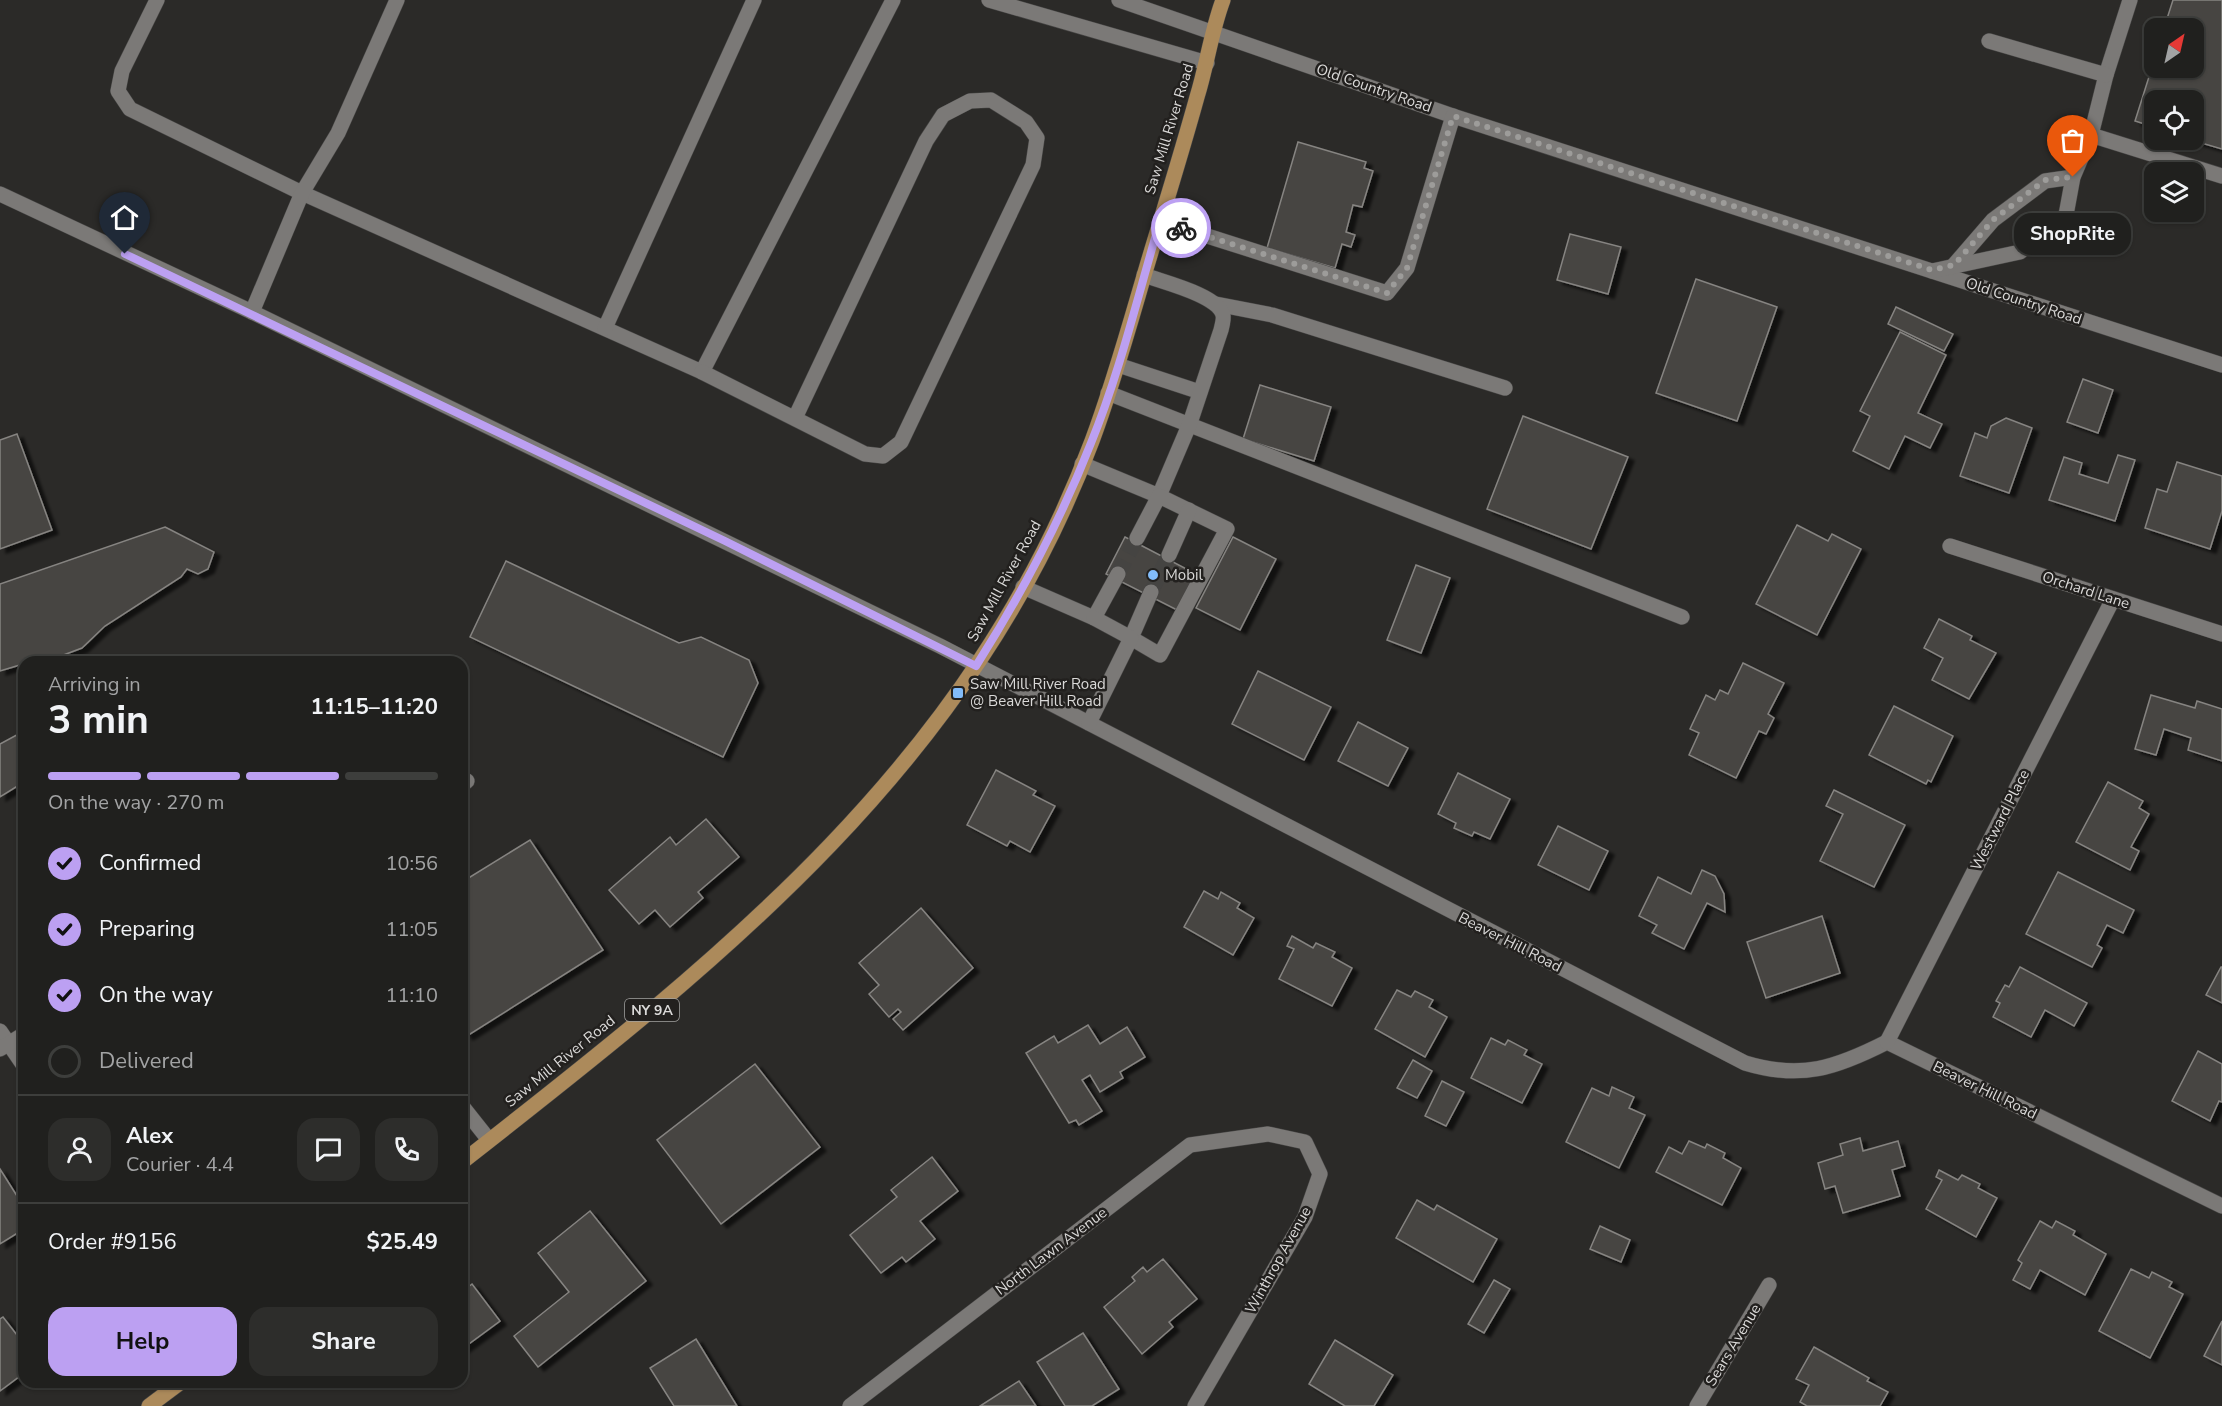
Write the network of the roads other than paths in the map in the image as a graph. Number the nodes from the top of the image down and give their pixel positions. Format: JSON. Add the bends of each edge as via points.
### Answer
{"nodes":[{"id":1,"x":157,"y":0,"type":"edge"},
{"id":2,"x":397,"y":0,"type":"edge"},
{"id":3,"x":754,"y":0,"type":"edge"},
{"id":4,"x":893,"y":0,"type":"edge"},
{"id":5,"x":989,"y":0,"type":"edge"},
{"id":6,"x":1119,"y":0,"type":"edge"},
{"id":7,"x":1223,"y":0,"type":"edge"},
{"id":8,"x":2130,"y":0,"type":"edge"},
{"id":9,"x":1212,"y":31,"type":"junction"},
{"id":10,"x":1989,"y":41,"type":"dead end"},
{"id":11,"x":1207,"y":63,"type":"junction"},
{"id":12,"x":2106,"y":75,"type":"junction"},
{"id":13,"x":1453,"y":116,"type":"junction"},
{"id":14,"x":2091,"y":135,"type":"junction"},
{"id":15,"x":2222,"y":176,"type":"edge"},
{"id":16,"x":2073,"y":177,"type":"junction"},
{"id":17,"x":302,"y":193,"type":"junction"},
{"id":18,"x":0,"y":194,"type":"edge"},
{"id":19,"x":1160,"y":221,"type":"junction"},
{"id":20,"x":1954,"y":265,"type":"junction"},
{"id":21,"x":1932,"y":270,"type":"junction"},
{"id":22,"x":1144,"y":275,"type":"junction"},
{"id":23,"x":1216,"y":304,"type":"junction"},
{"id":24,"x":252,"y":312,"type":"junction"},
{"id":25,"x":605,"y":328,"type":"junction"},
{"id":26,"x":1118,"y":365,"type":"junction"},
{"id":27,"x":2222,"y":365,"type":"edge"},
{"id":28,"x":702,"y":372,"type":"junction"},
{"id":29,"x":1505,"y":388,"type":"dead end"},
{"id":30,"x":1200,"y":392,"type":"junction"},
{"id":31,"x":1108,"y":393,"type":"junction"},
{"id":32,"x":795,"y":418,"type":"junction"},
{"id":33,"x":1190,"y":423,"type":"junction"},
{"id":34,"x":1082,"y":464,"type":"junction"},
{"id":35,"x":1160,"y":496,"type":"junction"},
{"id":36,"x":1189,"y":510,"type":"junction"},
{"id":37,"x":1137,"y":538,"type":"tunnel mouth"},
{"id":38,"x":1950,"y":546,"type":"dead end"},
{"id":39,"x":1169,"y":555,"type":"tunnel mouth"},
{"id":40,"x":1118,"y":574,"type":"tunnel mouth"},
{"id":41,"x":1023,"y":587,"type":"junction"},
{"id":42,"x":1151,"y":592,"type":"tunnel mouth"},
{"id":43,"x":2113,"y":599,"type":"junction"},
{"id":44,"x":1683,"y":617,"type":"dead end"},
{"id":45,"x":1094,"y":618,"type":"junction"},
{"id":46,"x":2222,"y":634,"type":"edge"},
{"id":47,"x":1131,"y":638,"type":"junction"},
{"id":48,"x":976,"y":666,"type":"junction"},
{"id":49,"x":1089,"y":723,"type":"junction"},
{"id":50,"x":0,"y":1031,"type":"edge"},
{"id":51,"x":18,"y":1038,"type":"edge"},
{"id":52,"x":1887,"y":1042,"type":"junction"},
{"id":53,"x":4,"y":1046,"type":"edge"},
{"id":54,"x":18,"y":1060,"type":"edge"},
{"id":55,"x":468,"y":1114,"type":"edge"},
{"id":56,"x":1268,"y":1134,"type":"joint"},
{"id":57,"x":489,"y":1140,"type":"junction"},
{"id":58,"x":468,"y":1157,"type":"edge"},
{"id":59,"x":2222,"y":1206,"type":"edge"},
{"id":60,"x":1770,"y":1285,"type":"dead end"},
{"id":61,"x":173,"y":1388,"type":"edge"},
{"id":62,"x":149,"y":1406,"type":"edge"},
{"id":63,"x":850,"y":1406,"type":"edge"},
{"id":64,"x":1195,"y":1406,"type":"edge"},
{"id":65,"x":1697,"y":1406,"type":"edge"}],
"edges":[{"from":1,"to":17,"type":"street","via":[[122,71],[118,91],[130,109]]},
{"from":2,"to":17,"type":"street","via":[[339,133]]},
{"from":3,"to":25,"type":"street"},
{"from":4,"to":28,"type":"street"},
{"from":5,"to":11,"type":"street"},
{"from":6,"to":9,"type":"street","name":"Old Country Road"},
{"from":7,"to":9,"type":"main road","name":"Saw Mill River Road","number":"NY 9A"},
{"from":8,"to":12,"type":"street"},
{"from":9,"to":11,"type":"main road","name":"Saw Mill River Road","number":"NY 9A"},
{"from":9,"to":13,"type":"street","name":"Old Country Road"},
{"from":10,"to":12,"type":"street"},
{"from":11,"to":19,"type":"main road","name":"Saw Mill River Road","number":"NY 9A"},
{"from":12,"to":14,"type":"street"},
{"from":13,"to":19,"type":"street","via":[[1407,268],[1387,293]]},
{"from":13,"to":21,"type":"street","name":"Old Country Road"},
{"from":14,"to":15,"type":"street"},
{"from":14,"to":16,"type":"street"},
{"from":16,"to":20,"type":"street","via":[[2045,180],[1993,220]]},
{"from":16,"to":20,"type":"street","via":[[2066,215],[2020,252]]},
{"from":17,"to":24,"type":"street"},
{"from":17,"to":25,"type":"street"},
{"from":18,"to":24,"type":"street","name":"Beaver Hill Road"},
{"from":19,"to":22,"type":"main road","name":"Saw Mill River Road","number":"NY 9A"},
{"from":20,"to":21,"type":"street"},
{"from":21,"to":27,"type":"street","name":"Old Country Road"},
{"from":22,"to":23,"type":"street"},
{"from":22,"to":26,"type":"main road","name":"Saw Mill River Road","number":"NY 9A"},
{"from":23,"to":29,"type":"street","via":[[1272,315]]},
{"from":23,"to":30,"type":"street","via":[[1223,316],[1221,330]]},
{"from":24,"to":48,"type":"street","name":"Beaver Hill Road"},
{"from":25,"to":28,"type":"street"},
{"from":26,"to":30,"type":"street"},
{"from":26,"to":31,"type":"main road","name":"Saw Mill River Road","number":"NY 9A"},
{"from":28,"to":32,"type":"street"},
{"from":30,"to":33,"type":"street"},
{"from":31,"to":33,"type":"street"},
{"from":31,"to":34,"type":"main road","name":"Saw Mill River Road","number":"NY 9A"},
{"from":32,"to":32,"type":"street","via":[[866,454],[883,456],[901,442],[1033,165],[1037,138],[1026,122],[991,100],[970,101],[943,115],[926,141]]},
{"from":33,"to":35,"type":"street"},
{"from":33,"to":44,"type":"street"},
{"from":34,"to":35,"type":"street"},
{"from":34,"to":41,"type":"main road","name":"Saw Mill River Road","number":"NY 9A"},
{"from":35,"to":36,"type":"street"},
{"from":35,"to":37,"type":"street"},
{"from":36,"to":39,"type":"street"},
{"from":36,"to":47,"type":"street","via":[[1227,529],[1161,655]]},
{"from":38,"to":43,"type":"street","name":"Orchard Lane"},
{"from":40,"to":45,"type":"street"},
{"from":41,"to":45,"type":"street"},
{"from":41,"to":48,"type":"main road","name":"Saw Mill River Road","number":"NY 9A"},
{"from":42,"to":47,"type":"street"},
{"from":43,"to":46,"type":"street","name":"Orchard Lane"},
{"from":43,"to":52,"type":"street","name":"Westward Place"},
{"from":45,"to":47,"type":"street"},
{"from":47,"to":49,"type":"street"},
{"from":48,"to":49,"type":"street","name":"Beaver Hill Road"},
{"from":48,"to":57,"type":"main road","name":"Saw Mill River Road","number":"NY 9A","via":[[873,800],[786,892],[692,977]]},
{"from":49,"to":52,"type":"street","name":"Beaver Hill Road","via":[[1745,1063],[1771,1071],[1798,1073],[1854,1059]]},
{"from":50,"to":53,"type":"street"},
{"from":51,"to":53,"type":"street"},
{"from":52,"to":59,"type":"street","name":"Beaver Hill Road"},
{"from":53,"to":54,"type":"street"},
{"from":55,"to":57,"type":"street"},
{"from":56,"to":63,"type":"street","name":"North Lawn Avenue","via":[[1191,1145]]},
{"from":56,"to":64,"type":"street","name":"Winthrop Avenue","via":[[1305,1142],[1320,1174],[1305,1217]]},
{"from":57,"to":58,"type":"main road","name":"Saw Mill River Road","number":"NY 9A"},
{"from":60,"to":65,"type":"street","name":"Sears Avenue"},
{"from":61,"to":62,"type":"main road"}]}
